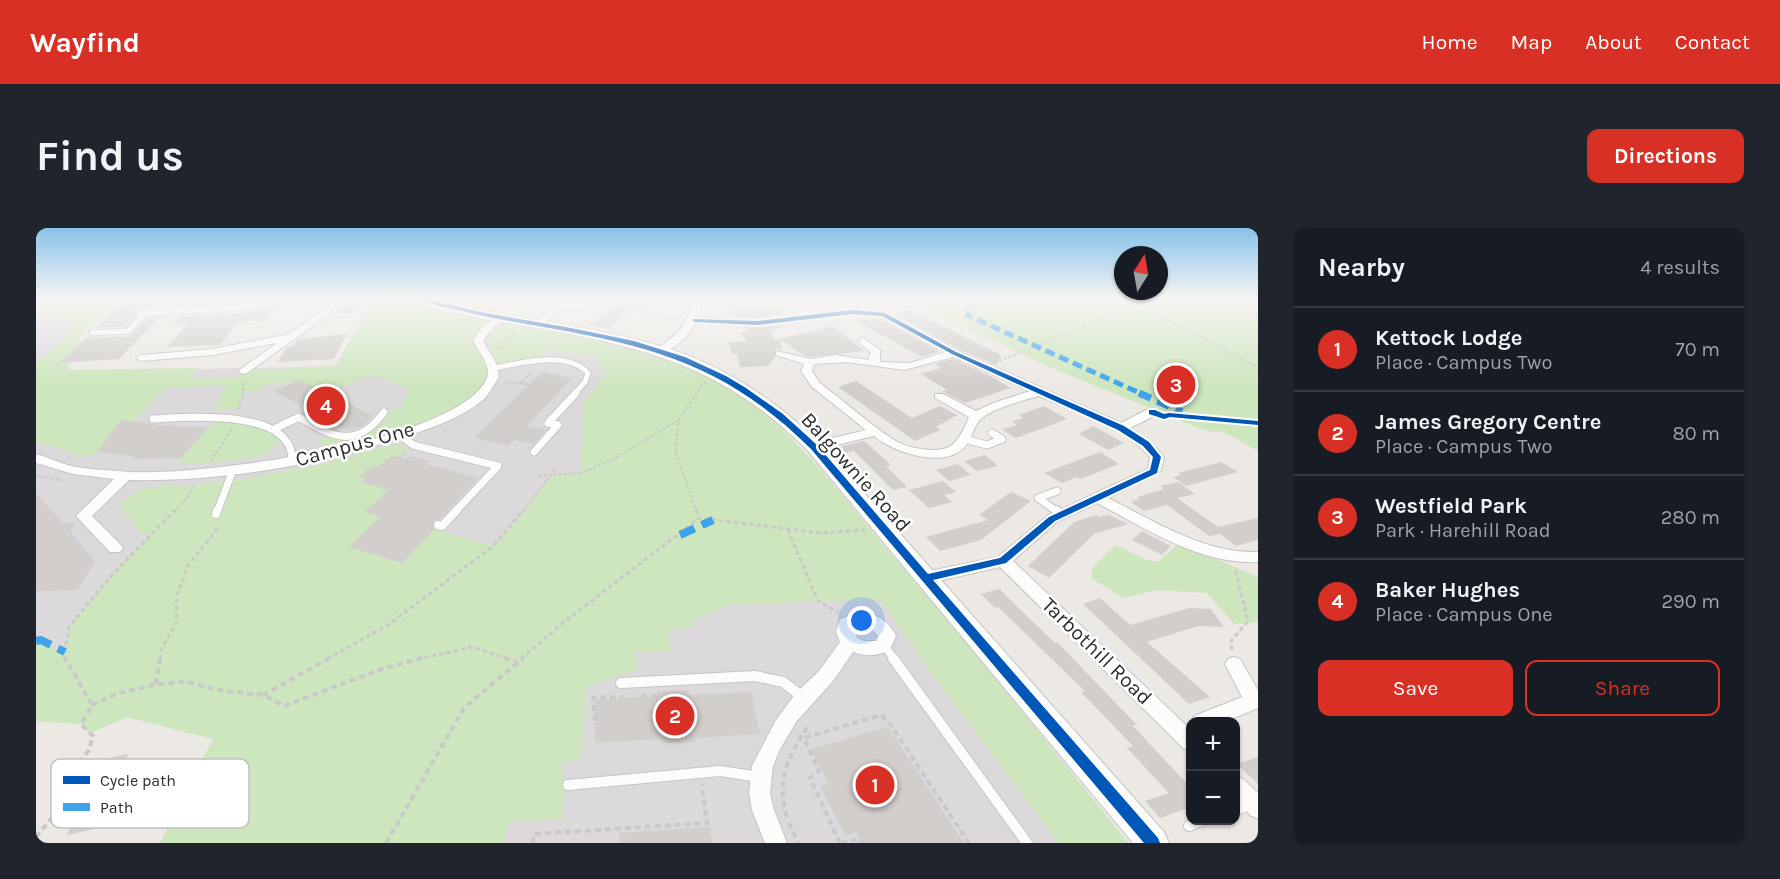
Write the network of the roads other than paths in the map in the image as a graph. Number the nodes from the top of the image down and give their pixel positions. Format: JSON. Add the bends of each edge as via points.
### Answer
{"nodes":[{"id":1,"x":131,"y":328,"type":"edge"},
{"id":2,"x":303,"y":328,"type":"edge"},
{"id":3,"x":488,"y":328,"type":"edge"},
{"id":4,"x":552,"y":328,"type":"edge"},
{"id":5,"x":689,"y":328,"type":"edge"},
{"id":6,"x":908,"y":328,"type":"edge"},
{"id":7,"x":93,"y":333,"type":"dead end"},
{"id":8,"x":289,"y":337,"type":"junction"},
{"id":9,"x":863,"y":341,"type":"dead end"},
{"id":10,"x":660,"y":351,"type":"junction"},
{"id":11,"x":780,"y":353,"type":"dead end"},
{"id":12,"x":954,"y":353,"type":"junction"},
{"id":13,"x":141,"y":357,"type":"dead end"},
{"id":14,"x":810,"y":362,"type":"junction"},
{"id":15,"x":873,"y":362,"type":"junction"},
{"id":16,"x":888,"y":365,"type":"junction"},
{"id":17,"x":494,"y":368,"type":"junction"},
{"id":18,"x":243,"y":371,"type":"road end"},
{"id":19,"x":885,"y":379,"type":"dead end"},
{"id":20,"x":1039,"y":392,"type":"junction"},
{"id":21,"x":939,"y":396,"type":"dead end"},
{"id":22,"x":384,"y":412,"type":"dead end"},
{"id":23,"x":1152,"y":412,"type":"dead end"},
{"id":24,"x":976,"y":416,"type":"junction"},
{"id":25,"x":153,"y":419,"type":"dead end"},
{"id":26,"x":1121,"y":428,"type":"junction"},
{"id":27,"x":274,"y":429,"type":"junction"},
{"id":28,"x":876,"y":432,"type":"junction"},
{"id":29,"x":992,"y":433,"type":"dead end"},
{"id":30,"x":400,"y":435,"type":"junction"},
{"id":31,"x":964,"y":439,"type":"junction"},
{"id":32,"x":832,"y":442,"type":"dead end"},
{"id":33,"x":534,"y":452,"type":"dead end"},
{"id":34,"x":36,"y":458,"type":"edge"},
{"id":35,"x":292,"y":461,"type":"junction"},
{"id":36,"x":233,"y":470,"type":"junction"},
{"id":37,"x":126,"y":475,"type":"junction"},
{"id":38,"x":1057,"y":491,"type":"dead end"},
{"id":39,"x":1097,"y":498,"type":"junction"},
{"id":40,"x":216,"y":514,"type":"road end"},
{"id":41,"x":1062,"y":514,"type":"junction"},
{"id":42,"x":438,"y":525,"type":"dead end"},
{"id":43,"x":115,"y":548,"type":"dead end"},
{"id":44,"x":1258,"y":557,"type":"edge"},
{"id":45,"x":1003,"y":561,"type":"junction"},
{"id":46,"x":925,"y":578,"type":"junction"},
{"id":47,"x":851,"y":644,"type":"junction"},
{"id":48,"x":884,"y":645,"type":"junction"},
{"id":49,"x":1234,"y":664,"type":"road end"},
{"id":50,"x":621,"y":683,"type":"dead end"},
{"id":51,"x":805,"y":697,"type":"junction"},
{"id":52,"x":1214,"y":717,"type":"edge"},
{"id":53,"x":1186,"y":731,"type":"edge"},
{"id":54,"x":759,"y":777,"type":"junction"},
{"id":55,"x":568,"y":785,"type":"dead end"},
{"id":56,"x":1240,"y":792,"type":"edge"},
{"id":57,"x":1249,"y":807,"type":"edge"},
{"id":58,"x":776,"y":843,"type":"edge"},
{"id":59,"x":1027,"y":843,"type":"edge"},
{"id":60,"x":1153,"y":843,"type":"edge"}],
"edges":[{"from":1,"to":7,"type":"lane"},
{"from":2,"to":8,"type":"street"},
{"from":3,"to":17,"type":"street","via":[[478,341]]},
{"from":4,"to":10,"type":"street","name":"Balgownie Road"},
{"from":5,"to":10,"type":"street"},
{"from":6,"to":12,"type":"street"},
{"from":8,"to":13,"type":"street","via":[[213,352]]},
{"from":8,"to":18,"type":"street"},
{"from":9,"to":15,"type":"street","via":[[876,352]]},
{"from":10,"to":46,"type":"street","name":"Balgownie Road","via":[[712,372],[762,400],[814,447]]},
{"from":11,"to":14,"type":"street"},
{"from":12,"to":16,"type":"street","via":[[916,365]]},
{"from":12,"to":20,"type":"street"},
{"from":14,"to":15,"type":"street","via":[[826,357]]},
{"from":14,"to":28,"type":"street","via":[[806,371],[816,386]]},
{"from":15,"to":16,"type":"street"},
{"from":16,"to":19,"type":"street"},
{"from":17,"to":30,"type":"street","name":"Campus One","via":[[485,393],[474,403]]},
{"from":17,"to":33,"type":"lane","via":[[559,360],[585,367],[588,373],[585,382],[548,423],[558,424]]},
{"from":20,"to":24,"type":"street"},
{"from":20,"to":26,"type":"street"},
{"from":21,"to":24,"type":"street"},
{"from":22,"to":27,"type":"lane","via":[[378,421],[347,436],[334,436],[299,417]]},
{"from":23,"to":26,"type":"street"},
{"from":24,"to":31,"type":"street"},
{"from":25,"to":27,"type":"lane","via":[[200,417]]},
{"from":26,"to":39,"type":"street","via":[[1146,444],[1157,457],[1154,471]]},
{"from":27,"to":35,"type":"lane","via":[[291,447]]},
{"from":28,"to":31,"type":"street","via":[[891,444],[917,452],[955,449]]},
{"from":28,"to":32,"type":"street"},
{"from":29,"to":31,"type":"lane","via":[[1002,440],[987,445]]},
{"from":30,"to":35,"type":"street","name":"Campus One"},
{"from":30,"to":42,"type":"lane","via":[[413,445],[498,466],[442,526]]},
{"from":34,"to":37,"type":"street","name":"Campus One","via":[[66,470]]},
{"from":35,"to":36,"type":"street","name":"Campus One"},
{"from":36,"to":37,"type":"street","name":"Campus One"},
{"from":36,"to":40,"type":"lane"},
{"from":37,"to":43,"type":"street","via":[[83,516]]},
{"from":38,"to":41,"type":"lane","via":[[1038,498]]},
{"from":39,"to":41,"type":"street"},
{"from":39,"to":44,"type":"street","via":[[1233,558]]},
{"from":41,"to":45,"type":"street"},
{"from":45,"to":46,"type":"street"},
{"from":45,"to":53,"type":"street","name":"Tarbothill Road"},
{"from":46,"to":60,"type":"street","name":"Balgownie Road"},
{"from":47,"to":48,"type":"street","via":[[865,650]]},
{"from":47,"to":48,"type":"street","via":[[844,629],[854,619],[872,620],[882,627]]},
{"from":47,"to":51,"type":"street"},
{"from":48,"to":59,"type":"lane"},
{"from":49,"to":52,"type":"street","via":[[1254,702]]},
{"from":50,"to":51,"type":"lane","via":[[755,676],[783,682]]},
{"from":51,"to":54,"type":"street","via":[[787,720]]},
{"from":54,"to":55,"type":"lane","via":[[720,771]]},
{"from":54,"to":58,"type":"street","via":[[762,804]]},
{"from":56,"to":57,"type":"street"}]}
